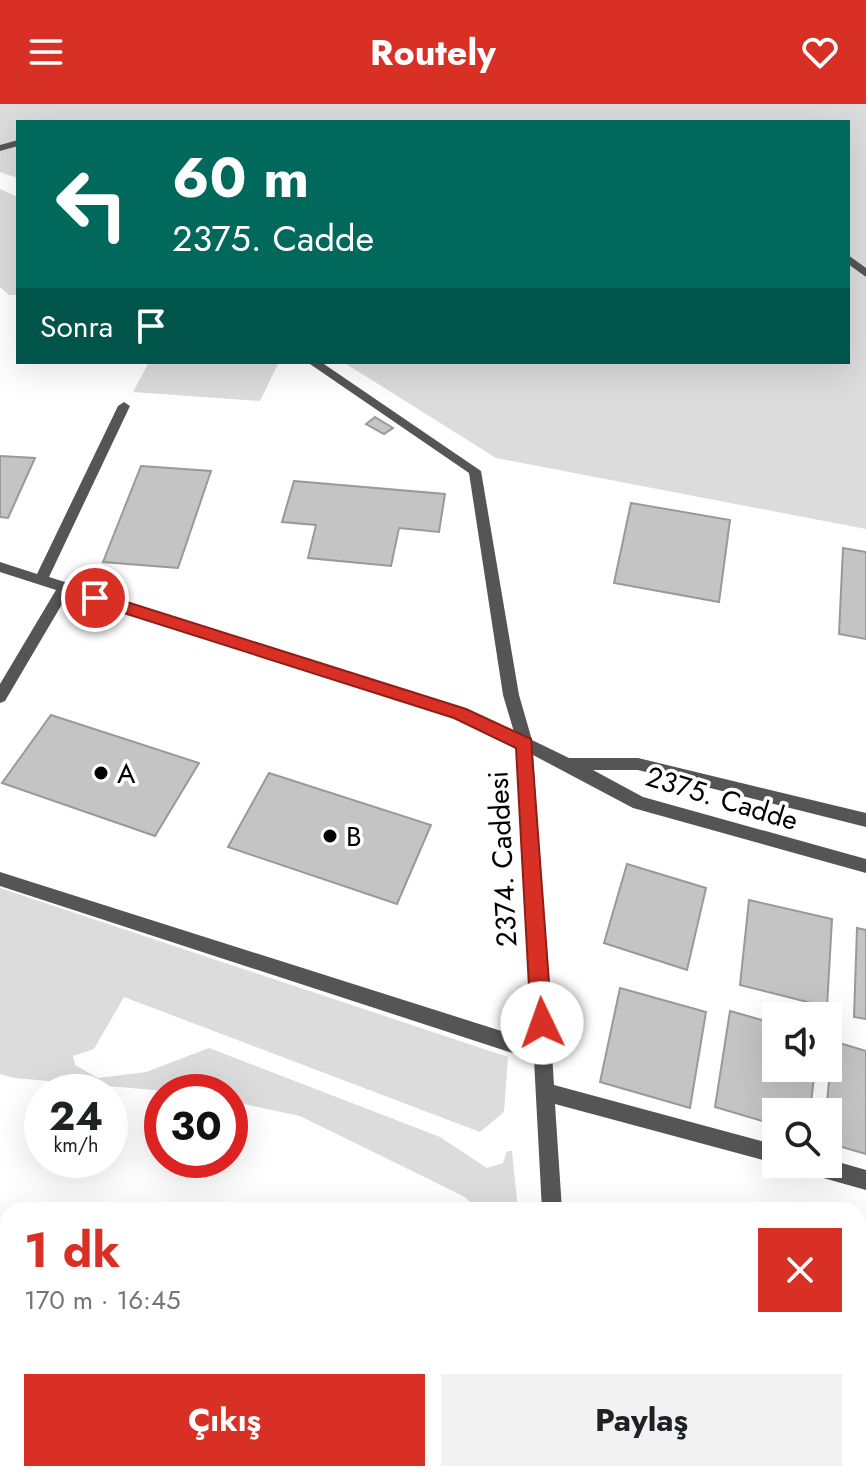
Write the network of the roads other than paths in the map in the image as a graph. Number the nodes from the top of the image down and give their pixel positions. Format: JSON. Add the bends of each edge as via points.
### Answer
{"nodes":[{"id":1,"x":850,"y":260,"type":"edge"},
{"id":2,"x":866,"y":274,"type":"edge"},
{"id":3,"x":316,"y":364,"type":"edge"},
{"id":4,"x":124,"y":406,"type":"dead end"},
{"id":5,"x":0,"y":567,"type":"edge"},
{"id":6,"x":41,"y":580,"type":"junction"},
{"id":7,"x":64,"y":588,"type":"junction"},
{"id":8,"x":0,"y":697,"type":"edge"},
{"id":9,"x":525,"y":744,"type":"junction"},
{"id":10,"x":569,"y":765,"type":"junction"},
{"id":11,"x":866,"y":820,"type":"edge"},
{"id":12,"x":866,"y":866,"type":"edge"},
{"id":13,"x":0,"y":879,"type":"edge"},
{"id":14,"x":544,"y":1054,"type":"junction"},
{"id":15,"x":546,"y":1092,"type":"junction"},
{"id":16,"x":762,"y":1151,"type":"edge"},
{"id":17,"x":842,"y":1173,"type":"edge"},
{"id":18,"x":866,"y":1180,"type":"edge"},
{"id":19,"x":552,"y":1202,"type":"edge"}],
"edges":[{"from":1,"to":2,"type":"street"},
{"from":3,"to":9,"type":"street","name":"2374. Caddesi","via":[[475,471],[511,695]]},
{"from":4,"to":6,"type":"street"},
{"from":5,"to":6,"type":"street","name":"2375. Cadde"},
{"from":6,"to":7,"type":"street","name":"2375. Cadde"},
{"from":7,"to":8,"type":"street"},
{"from":7,"to":9,"type":"street","name":"2375. Cadde","via":[[459,713]]},
{"from":9,"to":10,"type":"street","name":"2375. Cadde"},
{"from":9,"to":14,"type":"street","name":"2374. Caddesi"},
{"from":10,"to":11,"type":"street","name":"2375. Cadde","via":[[638,764]]},
{"from":10,"to":12,"type":"street","name":"2375. Cadde","via":[[639,803]]},
{"from":13,"to":14,"type":"street"},
{"from":14,"to":15,"type":"street","name":"2374. Caddesi"},
{"from":15,"to":16,"type":"street"},
{"from":15,"to":19,"type":"street","name":"2374. Caddesi"},
{"from":17,"to":18,"type":"street"}]}
